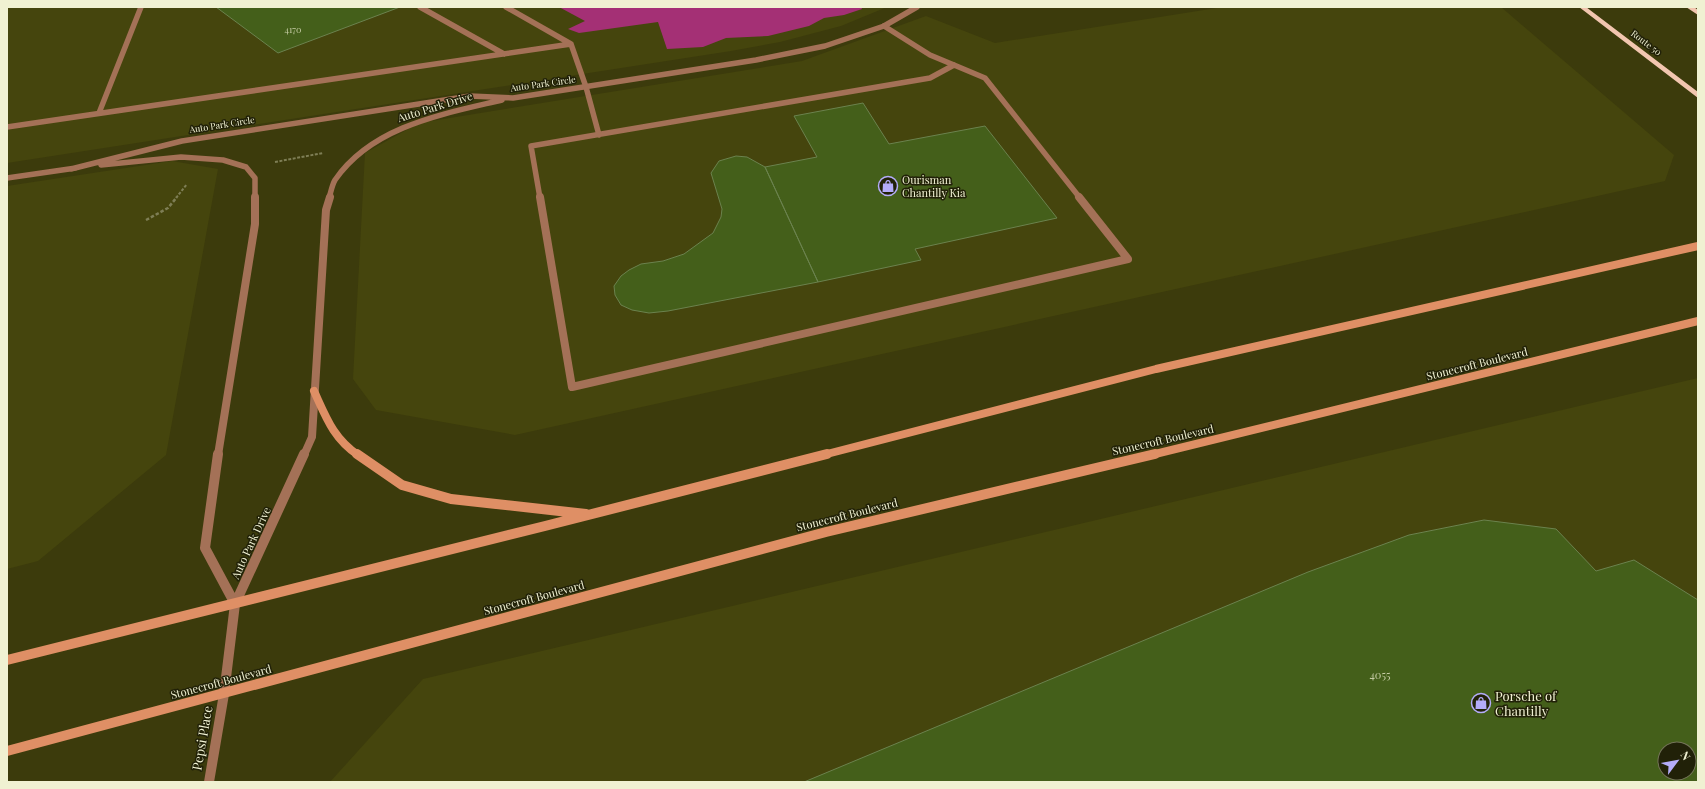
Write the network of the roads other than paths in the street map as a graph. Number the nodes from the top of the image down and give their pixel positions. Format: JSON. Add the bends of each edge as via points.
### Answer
{"nodes":[{"id":1,"x":142,"y":7,"type":"edge"},
{"id":2,"x":420,"y":7,"type":"edge"},
{"id":3,"x":506,"y":7,"type":"edge"},
{"id":4,"x":917,"y":7,"type":"edge"},
{"id":5,"x":1582,"y":7,"type":"edge"},
{"id":6,"x":1689,"y":7,"type":"edge"},
{"id":7,"x":1698,"y":13,"type":"edge"},
{"id":8,"x":884,"y":26,"type":"junction"},
{"id":9,"x":571,"y":44,"type":"junction"},
{"id":10,"x":504,"y":54,"type":"junction"},
{"id":11,"x":954,"y":65,"type":"junction"},
{"id":12,"x":586,"y":87,"type":"junction"},
{"id":13,"x":1698,"y":96,"type":"edge"},
{"id":14,"x":513,"y":98,"type":"junction"},
{"id":15,"x":99,"y":113,"type":"junction"},
{"id":16,"x":7,"y":126,"type":"edge"},
{"id":17,"x":599,"y":135,"type":"junction"},
{"id":18,"x":181,"y":157,"type":"joint"},
{"id":19,"x":70,"y":169,"type":"junction"},
{"id":20,"x":7,"y":178,"type":"edge"},
{"id":21,"x":1698,"y":246,"type":"edge"},
{"id":22,"x":1698,"y":321,"type":"edge"},
{"id":23,"x":314,"y":391,"type":"junction"},
{"id":24,"x":591,"y":514,"type":"junction"},
{"id":25,"x":234,"y":604,"type":"junction"},
{"id":26,"x":7,"y":660,"type":"edge"},
{"id":27,"x":224,"y":694,"type":"junction"},
{"id":28,"x":7,"y":751,"type":"edge"},
{"id":29,"x":209,"y":782,"type":"edge"}],
"edges":[{"from":1,"to":15,"type":"street"},
{"from":2,"to":10,"type":"street"},
{"from":3,"to":9,"type":"street"},
{"from":4,"to":8,"type":"street","name":"Auto Park Circle"},
{"from":5,"to":13,"type":"highway","name":"Route 50"},
{"from":6,"to":7,"type":"highway"},
{"from":8,"to":11,"type":"street","via":[[930,55]]},
{"from":8,"to":12,"type":"street","name":"Auto Park Circle","via":[[793,53]]},
{"from":9,"to":10,"type":"street"},
{"from":9,"to":12,"type":"street"},
{"from":10,"to":15,"type":"street"},
{"from":11,"to":17,"type":"street","via":[[930,78]]},
{"from":11,"to":17,"type":"street","via":[[984,78],[1128,259],[572,387],[531,146]]},
{"from":12,"to":14,"type":"street","name":"Auto Park Circle"},
{"from":12,"to":17,"type":"street"},
{"from":14,"to":19,"type":"street","name":"Auto Park Circle","via":[[470,96],[182,141]]},
{"from":14,"to":23,"type":"street","name":"Auto Park Drive","via":[[405,126],[360,153],[334,181],[326,210]]},
{"from":15,"to":16,"type":"street"},
{"from":18,"to":19,"type":"street","name":"Auto Park Circle"},
{"from":18,"to":25,"type":"street","name":"Auto Park Drive","via":[[223,160],[246,167],[255,178],[255,224],[204,548]]},
{"from":19,"to":20,"type":"street","name":"Auto Park Circle"},
{"from":21,"to":24,"type":"main road","via":[[1156,370]]},
{"from":22,"to":27,"type":"main road","name":"Stonecroft Boulevard","via":[[1356,406],[826,532]]},
{"from":23,"to":24,"type":"main road","via":[[330,427],[347,447],[402,485],[451,500]]},
{"from":23,"to":25,"type":"street","name":"Auto Park Drive","via":[[312,437]]},
{"from":24,"to":25,"type":"main road"},
{"from":25,"to":26,"type":"main road"},
{"from":25,"to":27,"type":"street","name":"Pepsi Place"},
{"from":27,"to":28,"type":"main road","name":"Stonecroft Boulevard"},
{"from":27,"to":29,"type":"street","name":"Pepsi Place"}]}
